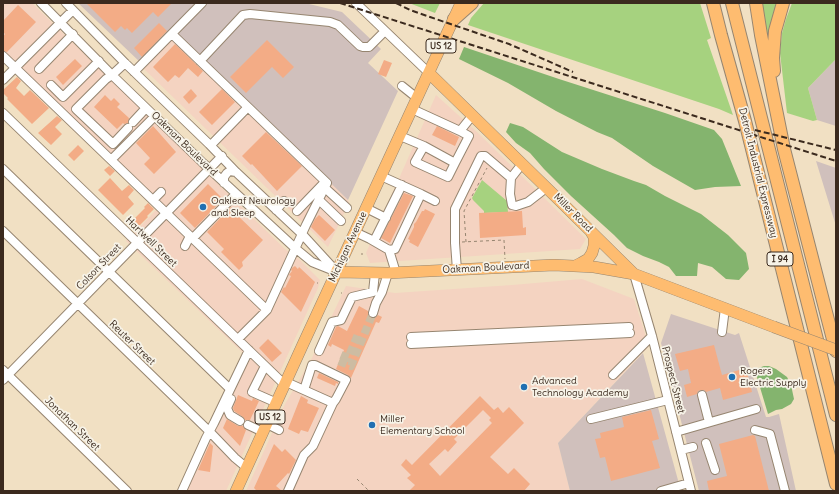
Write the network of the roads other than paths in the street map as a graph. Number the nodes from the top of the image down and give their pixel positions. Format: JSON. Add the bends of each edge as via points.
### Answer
{"nodes":[{"id":1,"x":41,"y":3,"type":"edge"},
{"id":2,"x":66,"y":3,"type":"edge"},
{"id":3,"x":202,"y":3,"type":"edge"},
{"id":4,"x":356,"y":3,"type":"edge"},
{"id":5,"x":461,"y":3,"type":"edge"},
{"id":6,"x":472,"y":3,"type":"edge"},
{"id":7,"x":709,"y":3,"type":"edge"},
{"id":8,"x":713,"y":3,"type":"edge"},
{"id":9,"x":732,"y":3,"type":"edge"},
{"id":10,"x":756,"y":3,"type":"edge"},
{"id":11,"x":783,"y":3,"type":"edge"},
{"id":12,"x":73,"y":10,"type":"junction"},
{"id":13,"x":454,"y":19,"type":"junction"},
{"id":14,"x":60,"y":22,"type":"junction"},
{"id":15,"x":385,"y":31,"type":"junction"},
{"id":16,"x":73,"y":34,"type":"junction"},
{"id":17,"x":172,"y":34,"type":"junction"},
{"id":18,"x":721,"y":35,"type":"junction"},
{"id":19,"x":3,"y":56,"type":"edge"},
{"id":20,"x":99,"y":61,"type":"junction"},
{"id":21,"x":200,"y":61,"type":"junction"},
{"id":22,"x":124,"y":63,"type":"junction"},
{"id":23,"x":15,"y":68,"type":"junction"},
{"id":24,"x":39,"y":69,"type":"dead end"},
{"id":25,"x":134,"y":72,"type":"junction"},
{"id":26,"x":429,"y":74,"type":"junction"},
{"id":27,"x":112,"y":75,"type":"junction"},
{"id":28,"x":3,"y":80,"type":"edge"},
{"id":29,"x":51,"y":85,"type":"dead end"},
{"id":30,"x":402,"y":86,"type":"dead end"},
{"id":31,"x":417,"y":98,"type":"junction"},
{"id":32,"x":248,"y":107,"type":"junction"},
{"id":33,"x":146,"y":108,"type":"junction"},
{"id":34,"x":412,"y":110,"type":"junction"},
{"id":35,"x":3,"y":113,"type":"edge"},
{"id":36,"x":155,"y":116,"type":"junction"},
{"id":37,"x":472,"y":116,"type":"junction"},
{"id":38,"x":460,"y":131,"type":"junction"},
{"id":39,"x":781,"y":133,"type":"junction"},
{"id":40,"x":400,"y":136,"type":"junction"},
{"id":41,"x":211,"y":145,"type":"junction"},
{"id":42,"x":424,"y":146,"type":"junction"},
{"id":43,"x":222,"y":156,"type":"junction"},
{"id":44,"x":111,"y":160,"type":"junction"},
{"id":45,"x":455,"y":163,"type":"junction"},
{"id":46,"x":522,"y":164,"type":"junction"},
{"id":47,"x":3,"y":169,"type":"edge"},
{"id":48,"x":209,"y":169,"type":"junction"},
{"id":49,"x":236,"y":172,"type":"junction"},
{"id":50,"x":381,"y":176,"type":"junction"},
{"id":51,"x":510,"y":178,"type":"junction"},
{"id":52,"x":224,"y":183,"type":"junction"},
{"id":53,"x":402,"y":185,"type":"junction"},
{"id":54,"x":324,"y":186,"type":"junction"},
{"id":55,"x":546,"y":188,"type":"junction"},
{"id":56,"x":161,"y":192,"type":"dead end"},
{"id":57,"x":236,"y":194,"type":"junction"},
{"id":58,"x":421,"y":194,"type":"junction"},
{"id":59,"x":153,"y":200,"type":"junction"},
{"id":60,"x":319,"y":200,"type":"junction"},
{"id":61,"x":284,"y":201,"type":"dead end"},
{"id":62,"x":435,"y":201,"type":"dead end"},
{"id":63,"x":347,"y":208,"type":"dead end"},
{"id":64,"x":366,"y":208,"type":"junction"},
{"id":65,"x":276,"y":210,"type":"junction"},
{"id":66,"x":297,"y":211,"type":"dead end"},
{"id":67,"x":166,"y":213,"type":"junction"},
{"id":68,"x":387,"y":218,"type":"junction"},
{"id":69,"x":341,"y":220,"type":"dead end"},
{"id":70,"x":588,"y":228,"type":"junction"},
{"id":71,"x":3,"y":231,"type":"edge"},
{"id":72,"x":355,"y":232,"type":"junction"},
{"id":73,"x":302,"y":234,"type":"junction"},
{"id":74,"x":192,"y":237,"type":"junction"},
{"id":75,"x":374,"y":241,"type":"junction"},
{"id":76,"x":137,"y":243,"type":"junction"},
{"id":77,"x":185,"y":246,"type":"dead end"},
{"id":78,"x":295,"y":248,"type":"junction"},
{"id":79,"x":390,"y":250,"type":"junction"},
{"id":80,"x":574,"y":266,"type":"junction"},
{"id":81,"x":457,"y":270,"type":"junction"},
{"id":82,"x":109,"y":271,"type":"junction"},
{"id":83,"x":337,"y":272,"type":"junction"},
{"id":84,"x":375,"y":273,"type":"junction"},
{"id":85,"x":392,"y":273,"type":"junction"},
{"id":86,"x":634,"y":274,"type":"junction"},
{"id":87,"x":77,"y":304,"type":"junction"},
{"id":88,"x":725,"y":308,"type":"junction"},
{"id":89,"x":267,"y":310,"type":"junction"},
{"id":90,"x":371,"y":312,"type":"tunnel mouth"},
{"id":91,"x":629,"y":330,"type":"dead end"},
{"id":92,"x":722,"y":332,"type":"dead end"},
{"id":93,"x":652,"y":336,"type":"junction"},
{"id":94,"x":238,"y":340,"type":"junction"},
{"id":95,"x":411,"y":340,"type":"dead end"},
{"id":96,"x":248,"y":349,"type":"junction"},
{"id":97,"x":319,"y":350,"type":"dead end"},
{"id":98,"x":836,"y":350,"type":"edge"},
{"id":99,"x":265,"y":366,"type":"junction"},
{"id":100,"x":5,"y":375,"type":"edge"},
{"id":101,"x":613,"y":375,"type":"dead end"},
{"id":102,"x":285,"y":384,"type":"junction"},
{"id":103,"x":230,"y":389,"type":"junction"},
{"id":104,"x":304,"y":390,"type":"junction"},
{"id":105,"x":702,"y":395,"type":"dead end"},
{"id":106,"x":668,"y":400,"type":"junction"},
{"id":107,"x":276,"y":403,"type":"junction"},
{"id":108,"x":333,"y":403,"type":"junction"},
{"id":109,"x":756,"y":409,"type":"dead end"},
{"id":110,"x":836,"y":415,"type":"edge"},
{"id":111,"x":591,"y":419,"type":"dead end"},
{"id":112,"x":240,"y":421,"type":"dead end"},
{"id":113,"x":709,"y":422,"type":"junction"},
{"id":114,"x":248,"y":425,"type":"dead end"},
{"id":115,"x":265,"y":428,"type":"junction"},
{"id":116,"x":279,"y":430,"type":"dead end"},
{"id":117,"x":755,"y":430,"type":"dead end"},
{"id":118,"x":210,"y":432,"type":"junction"},
{"id":119,"x":676,"y":432,"type":"junction"},
{"id":120,"x":706,"y":443,"type":"dead end"},
{"id":121,"x":693,"y":447,"type":"dead end"},
{"id":122,"x":681,"y":450,"type":"junction"},
{"id":123,"x":247,"y":468,"type":"junction"},
{"id":124,"x":715,"y":470,"type":"dead end"},
{"id":125,"x":836,"y":484,"type":"edge"},
{"id":126,"x":690,"y":487,"type":"edge"},
{"id":127,"x":126,"y":491,"type":"edge"},
{"id":128,"x":182,"y":491,"type":"edge"},
{"id":129,"x":236,"y":491,"type":"edge"},
{"id":130,"x":288,"y":491,"type":"edge"},
{"id":131,"x":660,"y":491,"type":"edge"},
{"id":132,"x":785,"y":491,"type":"edge"}],
"edges":[{"from":1,"to":14,"type":"street","name":"Oakman Boulevard"},
{"from":2,"to":12,"type":"street","name":"Oakman Boulevard"},
{"from":3,"to":17,"type":"street"},
{"from":4,"to":15,"type":"street","name":"Miller Road"},
{"from":5,"to":13,"type":"main road","name":"Michigan Avenue","number":"US 12"},
{"from":6,"to":13,"type":"highway"},
{"from":7,"to":18,"type":"highway"},
{"from":8,"to":18,"type":"highway","name":"Detroit Industrial Expressway","number":"I 94"},
{"from":9,"to":110,"type":"highway","name":"Detroit Industrial Expressway","number":"I 94"},
{"from":10,"to":39,"type":"highway"},
{"from":11,"to":39,"type":"highway","via":[[775,31],[773,53]]},
{"from":12,"to":14,"type":"street"},
{"from":12,"to":22,"type":"street","name":"Oakman Boulevard"},
{"from":13,"to":26,"type":"main road","name":"Michigan Avenue","number":"US 12"},
{"from":14,"to":16,"type":"street","name":"Oakman Boulevard"},
{"from":14,"to":23,"type":"street"},
{"from":15,"to":21,"type":"street","via":[[369,47],[362,47],[338,25],[330,22],[243,15]]},
{"from":15,"to":26,"type":"street","name":"Miller Road"},
{"from":16,"to":20,"type":"street","name":"Oakman Boulevard"},
{"from":16,"to":24,"type":"street"},
{"from":17,"to":21,"type":"street"},
{"from":17,"to":25,"type":"street"},
{"from":18,"to":125,"type":"highway","name":"Detroit Industrial Expressway","number":"I 94"},
{"from":19,"to":23,"type":"street"},
{"from":20,"to":27,"type":"street","name":"Oakman Boulevard"},
{"from":20,"to":29,"type":"street","via":[[63,97]]},
{"from":21,"to":32,"type":"street"},
{"from":22,"to":25,"type":"street","name":"Oakman Boulevard"},
{"from":22,"to":27,"type":"street"},
{"from":23,"to":28,"type":"street"},
{"from":23,"to":44,"type":"street"},
{"from":25,"to":41,"type":"street","name":"Oakman Boulevard"},
{"from":26,"to":31,"type":"main road","name":"Michigan Avenue","number":"US 12"},
{"from":26,"to":37,"type":"main road","name":"Miller Road"},
{"from":27,"to":33,"type":"street","name":"Oakman Boulevard"},
{"from":27,"to":33,"type":"street","via":[[76,109],[113,144]]},
{"from":30,"to":31,"type":"street"},
{"from":31,"to":34,"type":"main road","name":"Michigan Avenue","number":"US 12"},
{"from":32,"to":41,"type":"street"},
{"from":32,"to":54,"type":"street","via":[[327,183]]},
{"from":33,"to":36,"type":"street","name":"Oakman Boulevard"},
{"from":34,"to":38,"type":"street"},
{"from":34,"to":40,"type":"main road","name":"Michigan Avenue","number":"US 12"},
{"from":35,"to":76,"type":"street","name":"Hartwell Street"},
{"from":36,"to":44,"type":"street"},
{"from":36,"to":48,"type":"street","name":"Oakman Boulevard"},
{"from":37,"to":38,"type":"street"},
{"from":37,"to":46,"type":"main road","name":"Miller Road"},
{"from":38,"to":45,"type":"street","via":[[468,136]]},
{"from":39,"to":98,"type":"highway"},
{"from":40,"to":42,"type":"street"},
{"from":40,"to":50,"type":"main road","name":"Michigan Avenue","number":"US 12"},
{"from":41,"to":43,"type":"street","name":"Oakman Boulevard"},
{"from":42,"to":45,"type":"street"},
{"from":42,"to":45,"type":"street","via":[[415,162],[448,177]]},
{"from":43,"to":48,"type":"street","name":"Colson Street"},
{"from":43,"to":49,"type":"street","name":"Oakman Boulevard"},
{"from":44,"to":59,"type":"street"},
{"from":46,"to":51,"type":"street"},
{"from":46,"to":55,"type":"main road","name":"Miller Road"},
{"from":47,"to":82,"type":"street"},
{"from":48,"to":52,"type":"street","name":"Oakman Boulevard"},
{"from":48,"to":67,"type":"street","name":"Colson Street"},
{"from":49,"to":52,"type":"street","via":[[227,173]]},
{"from":49,"to":65,"type":"street","name":"Oakman Boulevard"},
{"from":50,"to":53,"type":"street"},
{"from":50,"to":64,"type":"main road","name":"Michigan Avenue","number":"US 12"},
{"from":51,"to":55,"type":"street","via":[[512,205],[528,202]]},
{"from":51,"to":81,"type":"street","via":[[485,156],[481,156],[455,209]]},
{"from":52,"to":57,"type":"street","name":"Oakman Boulevard"},
{"from":53,"to":58,"type":"street"},
{"from":53,"to":68,"type":"street"},
{"from":54,"to":60,"type":"street"},
{"from":54,"to":63,"type":"street"},
{"from":54,"to":66,"type":"street"},
{"from":55,"to":70,"type":"main road","name":"Miller Road"},
{"from":56,"to":59,"type":"street"},
{"from":57,"to":74,"type":"street"},
{"from":57,"to":78,"type":"street","name":"Oakman Boulevard"},
{"from":58,"to":62,"type":"street"},
{"from":58,"to":79,"type":"street","via":[[408,213],[396,239],[395,248]]},
{"from":59,"to":67,"type":"street"},
{"from":60,"to":69,"type":"street"},
{"from":60,"to":73,"type":"street"},
{"from":61,"to":65,"type":"street"},
{"from":64,"to":68,"type":"street"},
{"from":64,"to":72,"type":"main road","name":"Michigan Avenue","number":"US 12"},
{"from":65,"to":73,"type":"street","name":"Oakman Boulevard"},
{"from":67,"to":74,"type":"street"},
{"from":67,"to":76,"type":"street","name":"Colson Street"},
{"from":68,"to":75,"type":"street","via":[[382,231]]},
{"from":70,"to":80,"type":"main road","via":[[594,237],[592,253],[588,259]]},
{"from":70,"to":86,"type":"main road","name":"Miller Road"},
{"from":71,"to":87,"type":"street","name":"Reuter Street"},
{"from":72,"to":75,"type":"street"},
{"from":72,"to":83,"type":"main road","name":"Michigan Avenue","number":"US 12"},
{"from":73,"to":78,"type":"street"},
{"from":73,"to":83,"type":"street","name":"Oakman Boulevard"},
{"from":74,"to":77,"type":"street"},
{"from":74,"to":89,"type":"street"},
{"from":75,"to":79,"type":"street"},
{"from":76,"to":82,"type":"street","name":"Colson Street"},
{"from":76,"to":94,"type":"street","name":"Hartwell Street"},
{"from":78,"to":83,"type":"street","name":"Oakman Boulevard","via":[[312,262]]},
{"from":78,"to":89,"type":"street","via":[[286,262]]},
{"from":79,"to":85,"type":"street"},
{"from":80,"to":81,"type":"main road","name":"Oakman Boulevard"},
{"from":80,"to":86,"type":"main road","name":"Oakman Boulevard"},
{"from":81,"to":85,"type":"main road","name":"Oakman Boulevard"},
{"from":82,"to":87,"type":"street","name":"Colson Street"},
{"from":82,"to":103,"type":"street"},
{"from":83,"to":84,"type":"main road","name":"Oakman Boulevard"},
{"from":83,"to":102,"type":"main road","name":"Michigan Avenue","number":"US 12"},
{"from":84,"to":85,"type":"main road","name":"Oakman Boulevard"},
{"from":84,"to":97,"type":"street","via":[[372,292],[352,296],[341,320],[332,322]]},
{"from":85,"to":90,"type":"street"},
{"from":86,"to":88,"type":"main road","name":"Miller Road"},
{"from":86,"to":93,"type":"street","name":"Prospect Street"},
{"from":87,"to":100,"type":"street","name":"Colson Street"},
{"from":87,"to":118,"type":"street","name":"Reuter Street"},
{"from":88,"to":92,"type":"street"},
{"from":88,"to":98,"type":"main road","name":"Miller Road","bridge":true},
{"from":89,"to":94,"type":"street","via":[[257,317]]},
{"from":91,"to":95,"type":"street"},
{"from":93,"to":101,"type":"street"},
{"from":93,"to":106,"type":"street","name":"Prospect Street"},
{"from":94,"to":96,"type":"street","name":"Hartwell Street"},
{"from":96,"to":99,"type":"street","name":"Hartwell Street"},
{"from":96,"to":103,"type":"street"},
{"from":96,"to":112,"type":"street","via":[[248,362],[227,408],[230,415]]},
{"from":99,"to":102,"type":"street","name":"Hartwell Street"},
{"from":99,"to":107,"type":"street","via":[[252,392]]},
{"from":100,"to":127,"type":"street","name":"Jonathan Street"},
{"from":102,"to":104,"type":"street","name":"Hartwell Street"},
{"from":102,"to":107,"type":"main road","name":"Michigan Avenue","number":"US 12"},
{"from":103,"to":118,"type":"street"},
{"from":104,"to":108,"type":"street","name":"Hartwell Street"},
{"from":104,"to":108,"type":"street","via":[[312,365],[315,365],[346,380]]},
{"from":105,"to":113,"type":"street"},
{"from":106,"to":111,"type":"street"},
{"from":106,"to":119,"type":"street","name":"Prospect Street"},
{"from":107,"to":115,"type":"main road","name":"Michigan Avenue","number":"US 12"},
{"from":108,"to":130,"type":"street","via":[[313,446],[304,455]]},
{"from":109,"to":113,"type":"street"},
{"from":113,"to":119,"type":"street"},
{"from":114,"to":115,"type":"street"},
{"from":115,"to":116,"type":"street"},
{"from":115,"to":123,"type":"main road","name":"Michigan Avenue","number":"US 12"},
{"from":117,"to":132,"type":"street","via":[[770,434]]},
{"from":118,"to":123,"type":"street","name":"Reuter Street"},
{"from":118,"to":128,"type":"street"},
{"from":119,"to":122,"type":"street","name":"Prospect Street"},
{"from":120,"to":124,"type":"street"},
{"from":121,"to":122,"type":"street"},
{"from":122,"to":126,"type":"street","name":"Prospect Street"},
{"from":123,"to":129,"type":"main road","name":"Michigan Avenue","number":"US 12"},
{"from":126,"to":131,"type":"street"}]}
